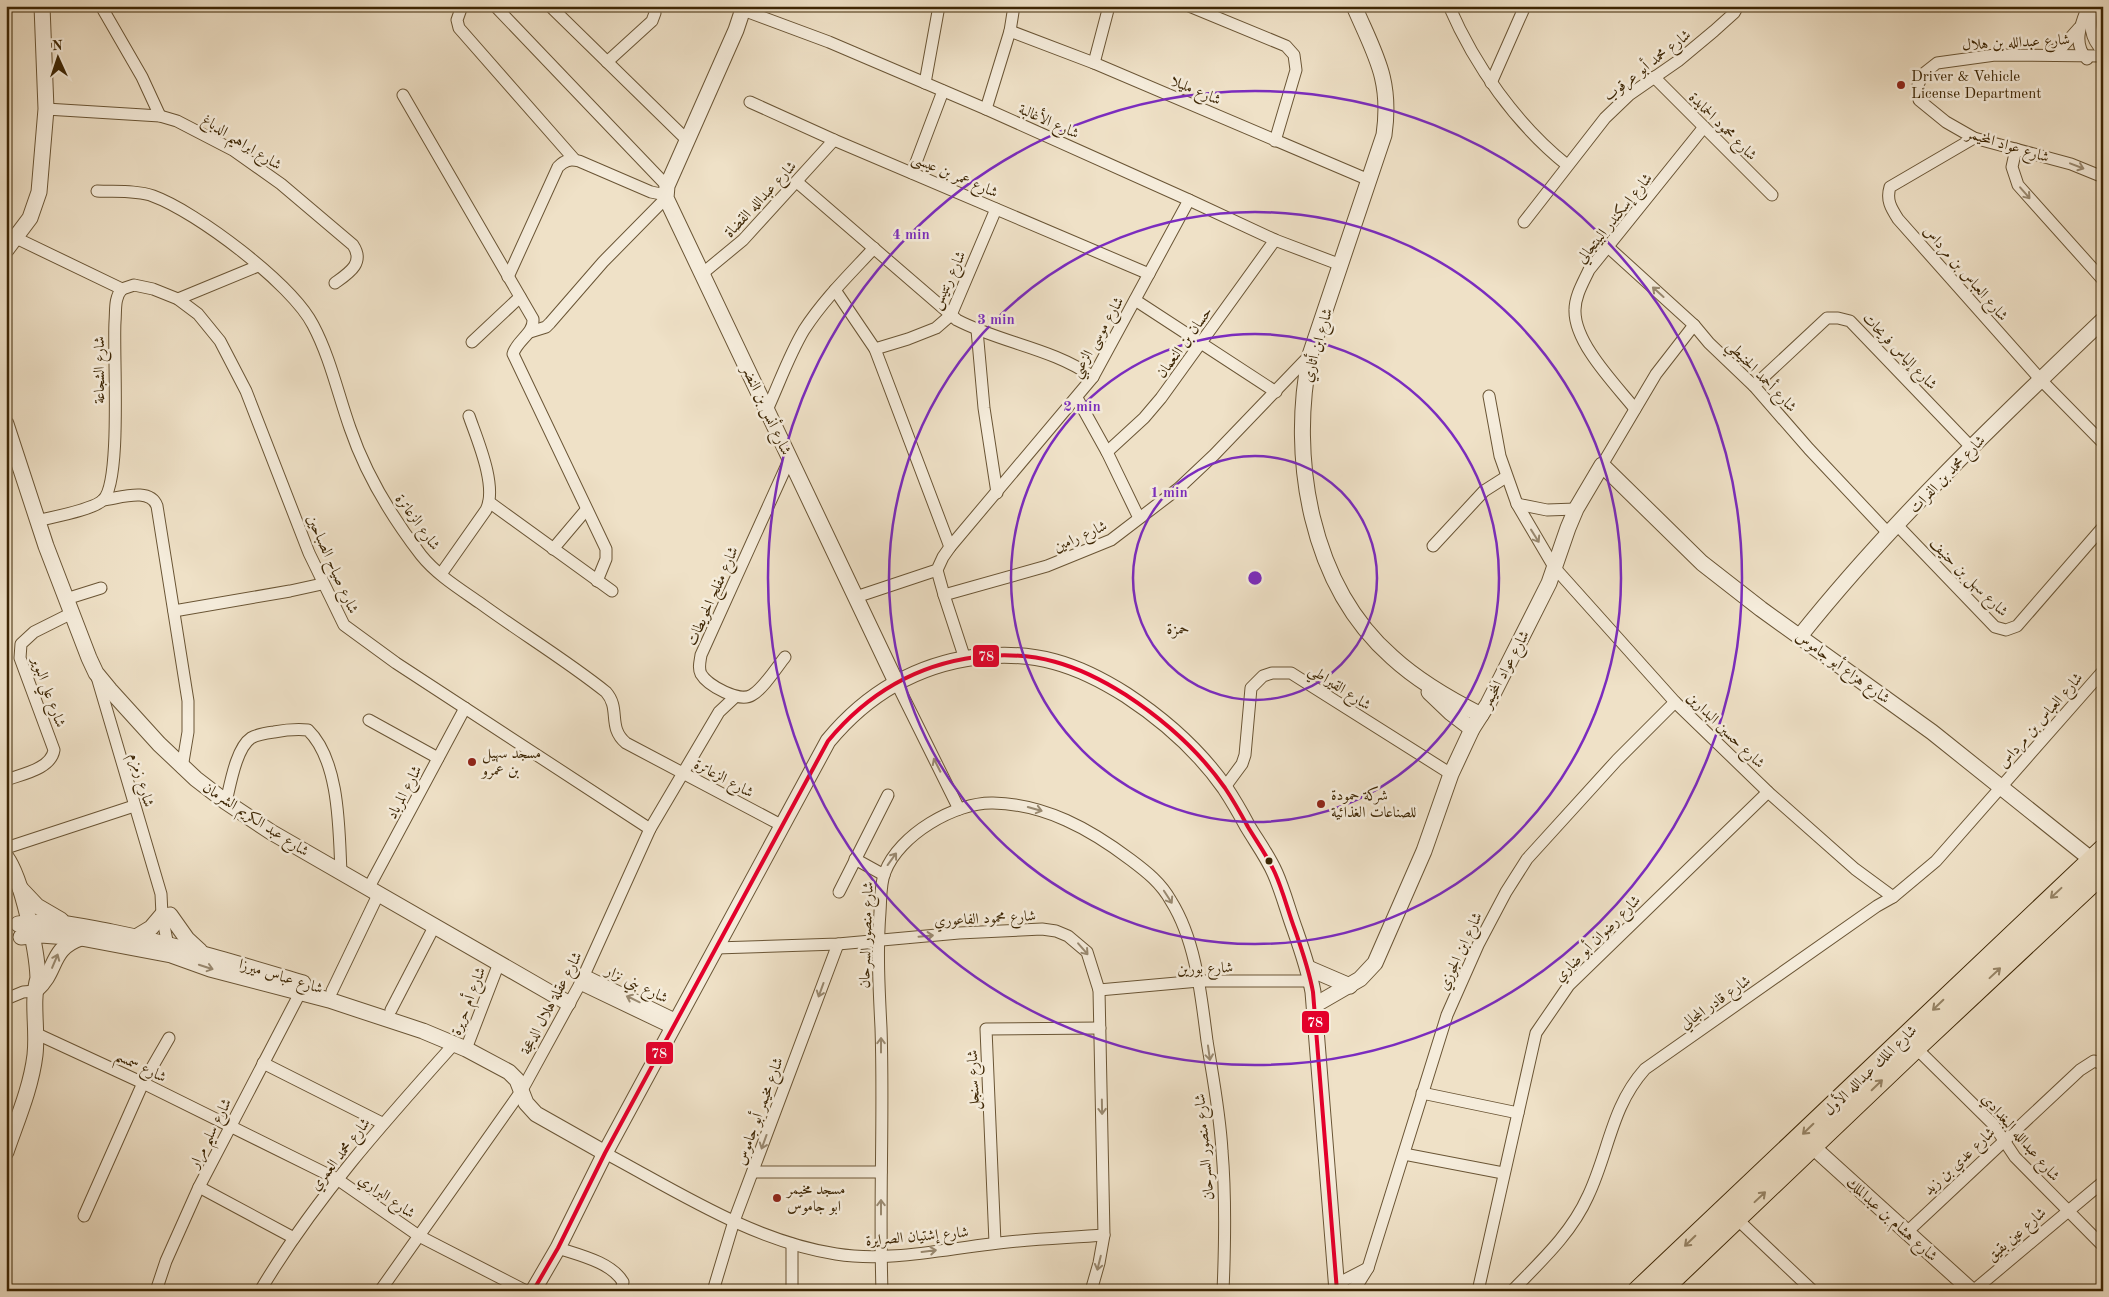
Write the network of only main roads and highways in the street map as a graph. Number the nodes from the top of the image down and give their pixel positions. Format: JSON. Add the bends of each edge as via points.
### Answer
{"nodes":[{"id":1,"x":2099,"y":861,"type":"edge"},
{"id":2,"x":1637,"y":1291,"type":"edge"},
{"id":3,"x":1661,"y":1291,"type":"edge"}],
"edges":[{"from":1,"to":2,"type":"main road","name":"شارع الملك عبدالله الأول","one_way":true},
{"from":3,"to":1,"type":"main road","name":"شارع الملك عبدالله الأول","one_way":true,"via":[[1916,1048]]}]}
